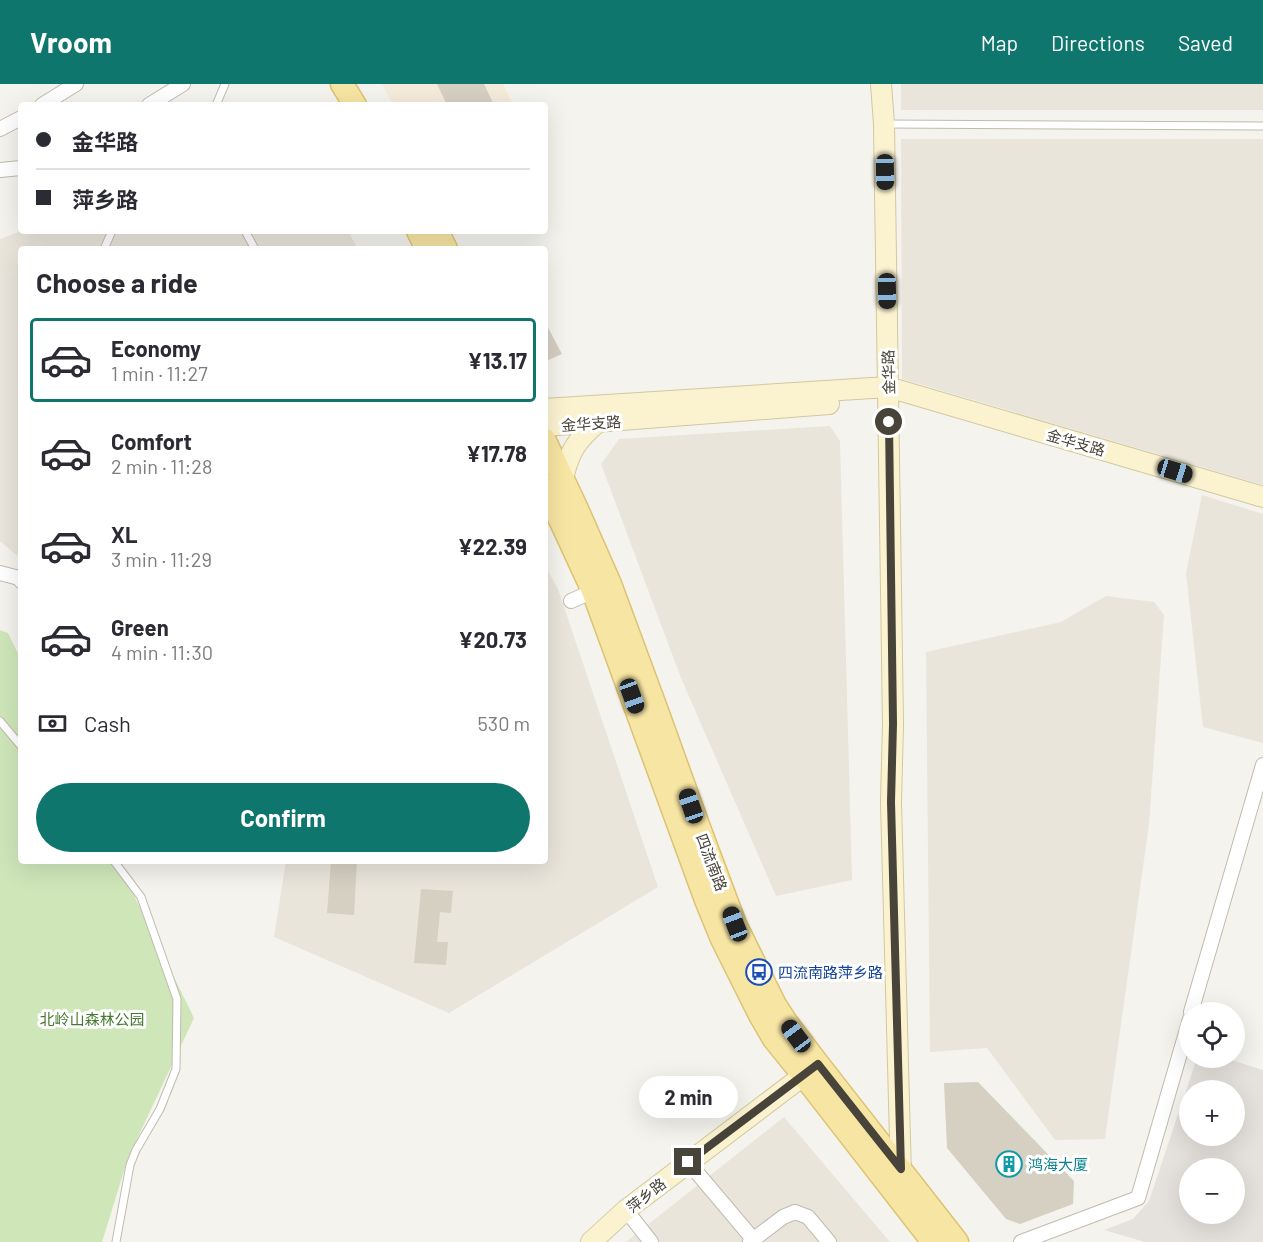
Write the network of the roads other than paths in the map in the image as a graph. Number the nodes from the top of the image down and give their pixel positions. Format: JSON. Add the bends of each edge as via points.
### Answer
{"nodes":[{"id":1,"x":76,"y":84,"type":"edge"},
{"id":2,"x":183,"y":84,"type":"edge"},
{"id":3,"x":225,"y":84,"type":"edge"},
{"id":4,"x":342,"y":84,"type":"edge"},
{"id":5,"x":360,"y":84,"type":"edge"},
{"id":6,"x":881,"y":84,"type":"edge"},
{"id":7,"x":47,"y":102,"type":"edge"},
{"id":8,"x":154,"y":102,"type":"edge"},
{"id":9,"x":217,"y":102,"type":"edge"},
{"id":10,"x":353,"y":102,"type":"edge"},
{"id":11,"x":370,"y":102,"type":"edge"},
{"id":12,"x":18,"y":119,"type":"edge"},
{"id":13,"x":884,"y":124,"type":"junction"},
{"id":14,"x":1263,"y":126,"type":"edge"},
{"id":15,"x":0,"y":129,"type":"edge"},
{"id":16,"x":18,"y":168,"type":"edge"},
{"id":17,"x":0,"y":170,"type":"edge"},
{"id":18,"x":888,"y":393,"type":"junction"},
{"id":19,"x":548,"y":409,"type":"edge"},
{"id":20,"x":598,"y":422,"type":"junction"},
{"id":21,"x":548,"y":426,"type":"edge"},
{"id":22,"x":548,"y":456,"type":"edge"},
{"id":23,"x":554,"y":482,"type":"edge"},
{"id":24,"x":1263,"y":497,"type":"edge"},
{"id":25,"x":0,"y":573,"type":"edge"},
{"id":26,"x":18,"y":578,"type":"edge"},
{"id":27,"x":602,"y":588,"type":"junction"},
{"id":28,"x":571,"y":602,"type":"dead end"},
{"id":29,"x":0,"y":721,"type":"edge"},
{"id":30,"x":18,"y":742,"type":"edge"},
{"id":31,"x":1263,"y":765,"type":"edge"},
{"id":32,"x":116,"y":864,"type":"edge"},
{"id":33,"x":1194,"y":1002,"type":"edge"},
{"id":34,"x":1179,"y":1057,"type":"edge"},
{"id":35,"x":811,"y":1070,"type":"junction"},
{"id":36,"x":688,"y":1162,"type":"junction"},
{"id":37,"x":901,"y":1169,"type":"junction"},
{"id":38,"x":901,"y":1200,"type":"junction"},
{"id":39,"x":626,"y":1210,"type":"junction"},
{"id":40,"x":751,"y":1241,"type":"edge"},
{"id":41,"x":116,"y":1242,"type":"edge"},
{"id":42,"x":591,"y":1242,"type":"edge"},
{"id":43,"x":651,"y":1242,"type":"edge"},
{"id":44,"x":829,"y":1242,"type":"edge"},
{"id":45,"x":933,"y":1242,"type":"edge"},
{"id":46,"x":957,"y":1242,"type":"edge"},
{"id":47,"x":1021,"y":1242,"type":"edge"}],
"edges":[{"from":1,"to":7,"type":"street"},
{"from":2,"to":8,"type":"street"},
{"from":3,"to":9,"type":"lane"},
{"from":4,"to":10,"type":"main road"},
{"from":5,"to":11,"type":"main road"},
{"from":6,"to":13,"type":"main road","name":"金华路"},
{"from":12,"to":15,"type":"street"},
{"from":13,"to":14,"type":"lane"},
{"from":13,"to":18,"type":"main road","name":"金华路"},
{"from":16,"to":17,"type":"street"},
{"from":18,"to":19,"type":"main road"},
{"from":18,"to":20,"type":"main road","name":"金华支路"},
{"from":18,"to":24,"type":"main road","name":"金华支路"},
{"from":18,"to":37,"type":"main road","name":"金华路","via":[[891,802]]},
{"from":20,"to":21,"type":"main road","name":"金华支路"},
{"from":20,"to":23,"type":"main road","via":[[576,443]]},
{"from":22,"to":23,"type":"main road","name":"四流南路"},
{"from":23,"to":27,"type":"main road","name":"四流南路"},
{"from":25,"to":26,"type":"street"},
{"from":27,"to":28,"type":"street"},
{"from":27,"to":35,"type":"main road","name":"四流南路","via":[[722,939],[774,1039]]},
{"from":29,"to":30,"type":"lane"},
{"from":31,"to":33,"type":"street"},
{"from":32,"to":41,"type":"lane","via":[[141,897],[177,999],[176,1069],[130,1165]]},
{"from":34,"to":47,"type":"street","via":[[1138,1198]]},
{"from":35,"to":36,"type":"main road","name":"萍乡路"},
{"from":35,"to":37,"type":"main road","name":"四流南路"},
{"from":35,"to":38,"type":"main road","name":"四流南路"},
{"from":36,"to":39,"type":"main road","name":"萍乡路"},
{"from":36,"to":40,"type":"street"},
{"from":37,"to":38,"type":"main road","name":"金华路"},
{"from":37,"to":46,"type":"main road","name":"四流南路"},
{"from":38,"to":45,"type":"main road","name":"四流南路"},
{"from":39,"to":42,"type":"main road","name":"萍乡路"},
{"from":39,"to":43,"type":"street"},
{"from":40,"to":44,"type":"street","via":[[795,1212],[808,1217]]}]}
